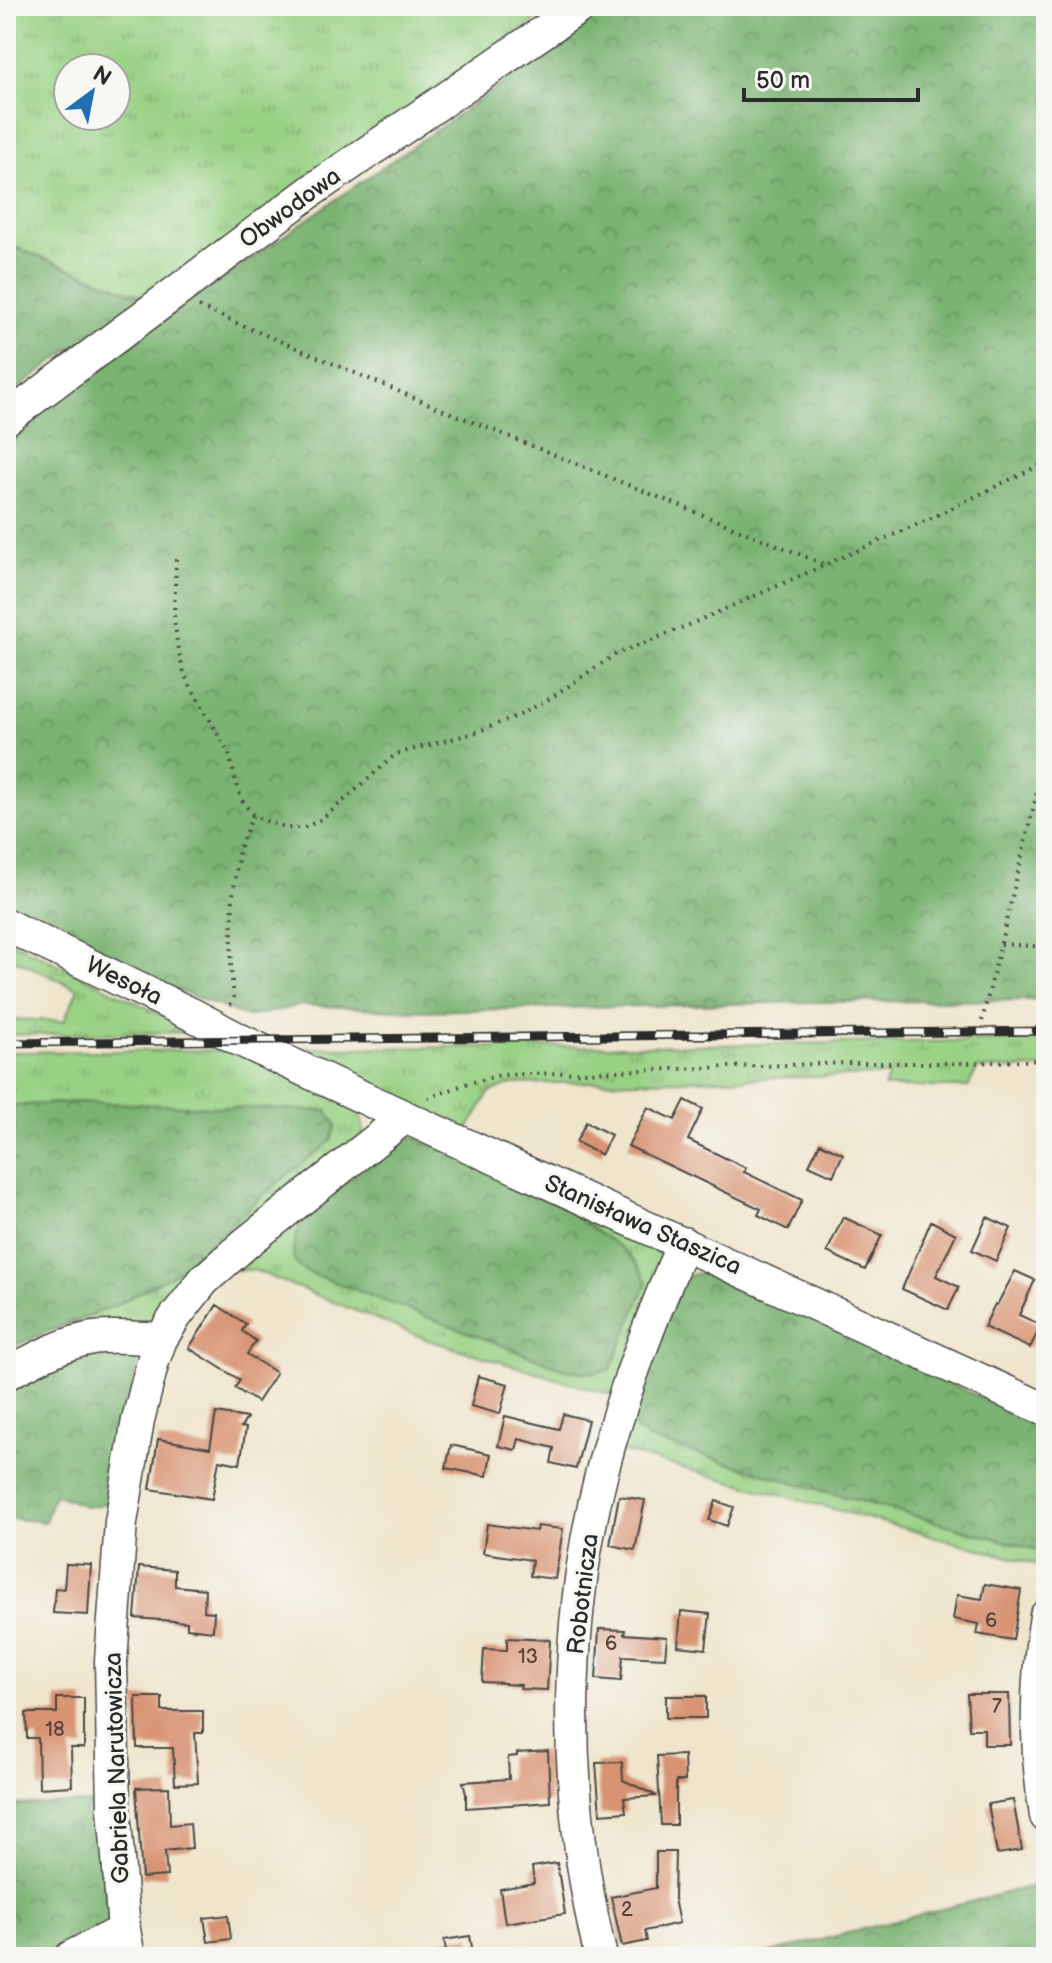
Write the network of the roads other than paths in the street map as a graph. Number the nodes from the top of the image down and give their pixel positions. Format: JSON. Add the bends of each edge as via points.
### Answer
{"nodes":[{"id":1,"x":581,"y":6,"type":"edge"},
{"id":2,"x":6,"y":419,"type":"edge"},
{"id":3,"x":6,"y":925,"type":"edge"},
{"id":4,"x":229,"y":1034,"type":"joint"},
{"id":5,"x":405,"y":1117,"type":"junction"},
{"id":6,"x":683,"y":1243,"type":"junction"},
{"id":7,"x":161,"y":1339,"type":"junction"},
{"id":8,"x":6,"y":1374,"type":"edge"},
{"id":9,"x":1046,"y":1410,"type":"edge"},
{"id":10,"x":1046,"y":1616,"type":"edge"},
{"id":11,"x":1046,"y":1816,"type":"edge"},
{"id":12,"x":126,"y":1944,"type":"edge"},
{"id":13,"x":71,"y":1957,"type":"edge"},
{"id":14,"x":601,"y":1957,"type":"edge"}],
"edges":[{"from":1,"to":2,"type":"street","name":"Obwodowa","via":[[314,189]]},
{"from":3,"to":4,"type":"street","name":"Wesoła"},
{"from":4,"to":5,"type":"street","name":"Stanisława Staszica"},
{"from":5,"to":6,"type":"street","name":"Stanisława Staszica"},
{"from":5,"to":7,"type":"street","name":"Gabriela Narutowicza","via":[[204,1280]]},
{"from":6,"to":9,"type":"street","name":"Stanisława Staszica"},
{"from":6,"to":14,"type":"street","name":"Robotnicza","via":[[618,1414],[581,1579],[573,1682],[575,1804]]},
{"from":7,"to":8,"type":"street","via":[[92,1338]]},
{"from":7,"to":12,"type":"street","name":"Gabriela Narutowicza","via":[[141,1409],[121,1522],[111,1661],[114,1809]]},
{"from":10,"to":11,"type":"street","via":[[1037,1724]]},
{"from":12,"to":13,"type":"street"}]}
